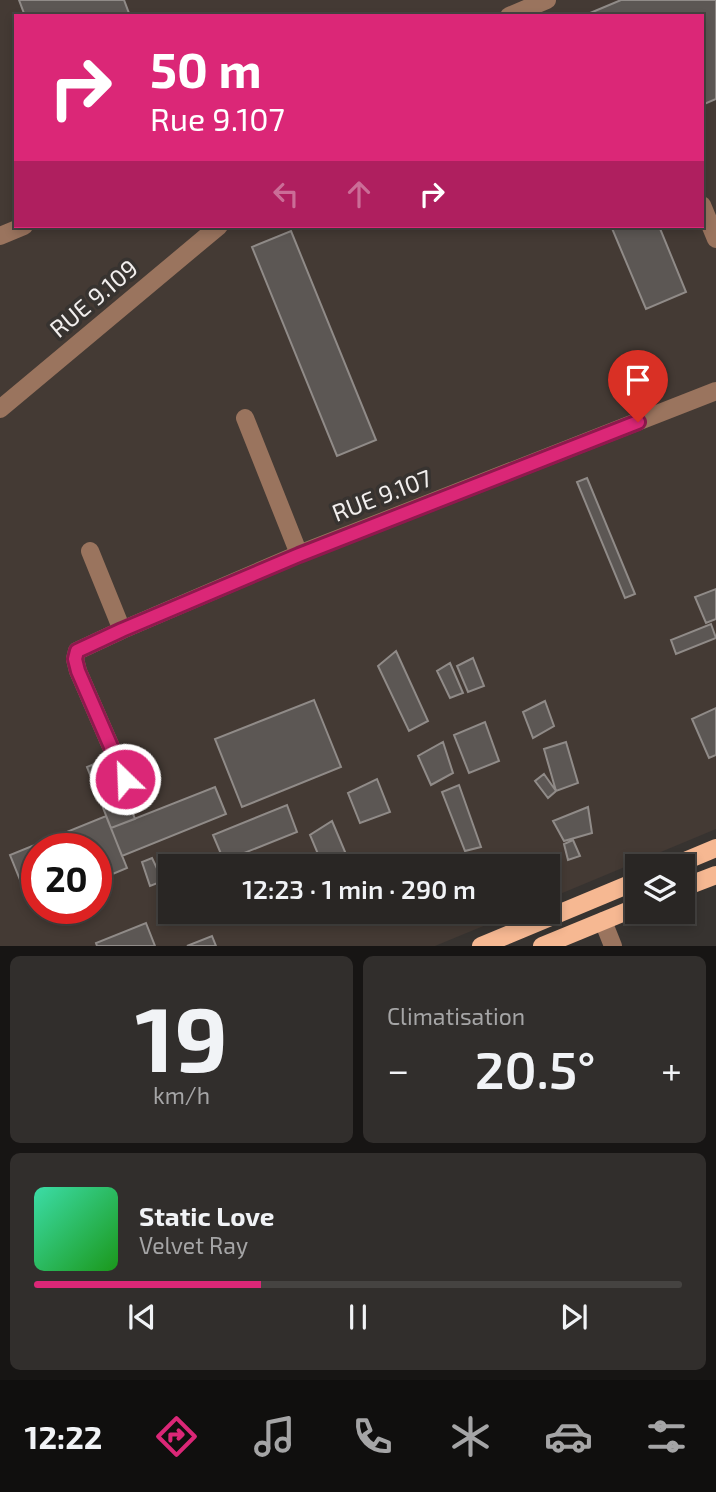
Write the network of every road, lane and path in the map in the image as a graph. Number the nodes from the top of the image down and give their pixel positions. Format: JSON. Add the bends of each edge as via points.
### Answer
{"nodes":[{"id":1,"x":547,"y":0,"type":"edge"},
{"id":2,"x":514,"y":14,"type":"edge"},
{"id":3,"x":704,"y":210,"type":"edge"},
{"id":4,"x":19,"y":228,"type":"edge"},
{"id":5,"x":217,"y":228,"type":"edge"},
{"id":6,"x":0,"y":236,"type":"edge"},
{"id":7,"x":716,"y":239,"type":"edge"},
{"id":8,"x":716,"y":391,"type":"edge"},
{"id":9,"x":0,"y":409,"type":"edge"},
{"id":10,"x":245,"y":418,"type":"dead end"},
{"id":11,"x":90,"y":551,"type":"dead end"},
{"id":12,"x":299,"y":555,"type":"junction"},
{"id":13,"x":122,"y":630,"type":"junction"},
{"id":14,"x":125,"y":779,"type":"dead end"},
{"id":15,"x":716,"y":848,"type":"edge"},
{"id":16,"x":695,"y":857,"type":"edge"},
{"id":17,"x":716,"y":875,"type":"edge"},
{"id":18,"x":695,"y":883,"type":"edge"},
{"id":19,"x":625,"y":886,"type":"edge"},
{"id":20,"x":625,"y":912,"type":"edge"},
{"id":21,"x":603,"y":921,"type":"junction"},
{"id":22,"x":481,"y":946,"type":"edge"},
{"id":23,"x":542,"y":946,"type":"edge"},
{"id":24,"x":613,"y":946,"type":"edge"}],
"edges":[{"from":1,"to":2,"type":"street"},
{"from":3,"to":7,"type":"street"},
{"from":4,"to":6,"type":"street"},
{"from":5,"to":9,"type":"street","name":"RUE 9.109"},
{"from":8,"to":12,"type":"street","name":"RUE 9.107"},
{"from":10,"to":12,"type":"street"},
{"from":11,"to":13,"type":"street"},
{"from":12,"to":13,"type":"street","name":"RUE 9.107"},
{"from":13,"to":14,"type":"street","name":"RUE 9.107","via":[[85,646],[75,659]]},
{"from":15,"to":16,"type":"main road"},
{"from":17,"to":18,"type":"main road"},
{"from":19,"to":22,"type":"main road"},
{"from":20,"to":21,"type":"main road"},
{"from":21,"to":23,"type":"main road"},
{"from":21,"to":24,"type":"street"}]}
